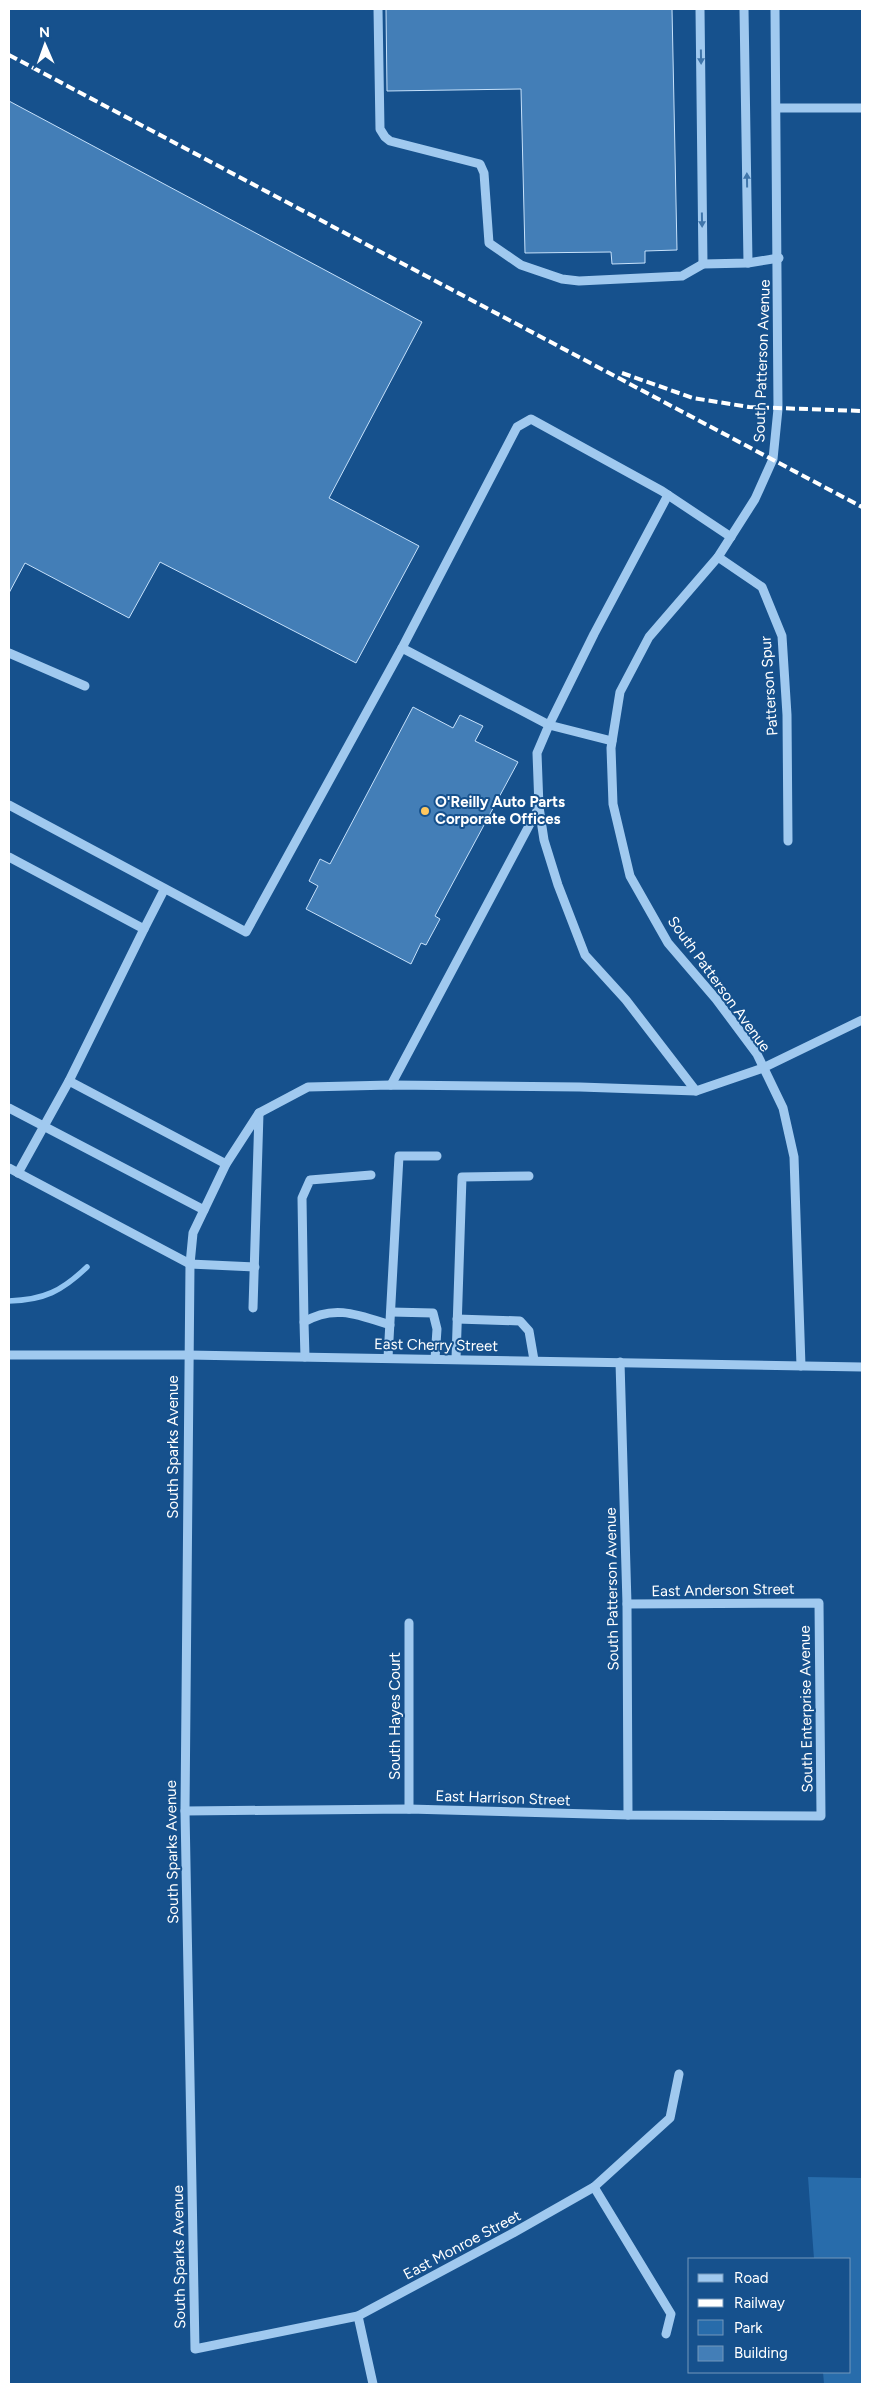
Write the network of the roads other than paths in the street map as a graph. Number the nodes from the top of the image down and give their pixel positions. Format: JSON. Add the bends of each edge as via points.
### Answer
{"nodes":[{"id":1,"x":378,"y":9,"type":"edge"},
{"id":2,"x":700,"y":9,"type":"edge"},
{"id":3,"x":744,"y":9,"type":"edge"},
{"id":4,"x":775,"y":9,"type":"edge"},
{"id":5,"x":777,"y":108,"type":"junction"},
{"id":6,"x":862,"y":108,"type":"edge"},
{"id":7,"x":779,"y":258,"type":"junction"},
{"id":8,"x":748,"y":263,"type":"junction"},
{"id":9,"x":703,"y":264,"type":"junction"},
{"id":10,"x":668,"y":494,"type":"junction"},
{"id":11,"x":732,"y":536,"type":"junction"},
{"id":12,"x":718,"y":557,"type":"junction"},
{"id":13,"x":402,"y":648,"type":"junction"},
{"id":14,"x":9,"y":652,"type":"edge"},
{"id":15,"x":85,"y":686,"type":"dead end"},
{"id":16,"x":549,"y":725,"type":"junction"},
{"id":17,"x":612,"y":741,"type":"junction"},
{"id":18,"x":9,"y":805,"type":"edge"},
{"id":19,"x":539,"y":807,"type":"junction"},
{"id":20,"x":788,"y":841,"type":"dead end"},
{"id":21,"x":9,"y":856,"type":"edge"},
{"id":22,"x":164,"y":890,"type":"junction"},
{"id":23,"x":144,"y":929,"type":"junction"},
{"id":24,"x":862,"y":1020,"type":"edge"},
{"id":25,"x":763,"y":1068,"type":"junction"},
{"id":26,"x":69,"y":1081,"type":"junction"},
{"id":27,"x":391,"y":1085,"type":"junction"},
{"id":28,"x":696,"y":1091,"type":"junction"},
{"id":29,"x":9,"y":1108,"type":"edge"},
{"id":30,"x":260,"y":1113,"type":"junction"},
{"id":31,"x":44,"y":1126,"type":"junction"},
{"id":32,"x":438,"y":1156,"type":"dead end"},
{"id":33,"x":226,"y":1164,"type":"junction"},
{"id":34,"x":9,"y":1168,"type":"edge"},
{"id":35,"x":18,"y":1173,"type":"junction"},
{"id":36,"x":371,"y":1174,"type":"dead end"},
{"id":37,"x":529,"y":1176,"type":"dead end"},
{"id":38,"x":204,"y":1210,"type":"junction"},
{"id":39,"x":190,"y":1264,"type":"junction"},
{"id":40,"x":254,"y":1267,"type":"junction"},
{"id":41,"x":253,"y":1308,"type":"dead end"},
{"id":42,"x":391,"y":1312,"type":"junction"},
{"id":43,"x":457,"y":1319,"type":"junction"},
{"id":44,"x":304,"y":1322,"type":"junction"},
{"id":45,"x":390,"y":1325,"type":"junction"},
{"id":46,"x":188,"y":1354,"type":"junction"},
{"id":47,"x":9,"y":1355,"type":"edge"},
{"id":48,"x":305,"y":1357,"type":"junction"},
{"id":49,"x":388,"y":1358,"type":"junction"},
{"id":50,"x":435,"y":1359,"type":"junction"},
{"id":51,"x":456,"y":1359,"type":"junction"},
{"id":52,"x":534,"y":1360,"type":"junction"},
{"id":53,"x":620,"y":1362,"type":"junction"},
{"id":54,"x":801,"y":1366,"type":"junction"},
{"id":55,"x":862,"y":1368,"type":"edge"},
{"id":56,"x":819,"y":1603,"type":"joint"},
{"id":57,"x":627,"y":1604,"type":"junction"},
{"id":58,"x":409,"y":1623,"type":"dead end"},
{"id":59,"x":409,"y":1809,"type":"junction"},
{"id":60,"x":184,"y":1811,"type":"junction"},
{"id":61,"x":628,"y":1815,"type":"junction"},
{"id":62,"x":821,"y":1816,"type":"joint"},
{"id":63,"x":680,"y":2074,"type":"dead end"},
{"id":64,"x":594,"y":2187,"type":"junction"},
{"id":65,"x":358,"y":2316,"type":"junction"},
{"id":66,"x":666,"y":2334,"type":"dead end"},
{"id":67,"x":195,"y":2349,"type":"joint"},
{"id":68,"x":373,"y":2384,"type":"edge"}],
"edges":[{"from":1,"to":9,"type":"street","via":[[380,129],[390,141],[480,164],[484,173],[489,243],[521,265],[562,279],[579,281],[682,276]]},
{"from":2,"to":9,"type":"street","one_way":true},
{"from":8,"to":3,"type":"street","one_way":true},
{"from":4,"to":5,"type":"street","name":"South Patterson Avenue"},
{"from":5,"to":6,"type":"street"},
{"from":5,"to":7,"type":"street","name":"South Patterson Avenue"},
{"from":7,"to":8,"type":"street"},
{"from":7,"to":11,"type":"street","name":"South Patterson Avenue","via":[[778,409],[773,459],[755,500]]},
{"from":8,"to":9,"type":"street"},
{"from":10,"to":11,"type":"street"},
{"from":10,"to":13,"type":"street","via":[[531,419],[517,427]]},
{"from":10,"to":16,"type":"street"},
{"from":11,"to":12,"type":"street","name":"South Patterson Avenue"},
{"from":12,"to":17,"type":"street","name":"South Patterson Avenue","via":[[649,637],[620,692]]},
{"from":12,"to":20,"type":"street","name":"Patterson Spur","via":[[762,587],[782,636],[787,715]]},
{"from":13,"to":16,"type":"street"},
{"from":13,"to":22,"type":"street","via":[[246,932]]},
{"from":14,"to":15,"type":"street"},
{"from":16,"to":17,"type":"street"},
{"from":16,"to":19,"type":"street","via":[[537,753]]},
{"from":17,"to":25,"type":"street","name":"South Patterson Avenue","via":[[613,804],[630,876],[668,943],[716,999],[757,1054]]},
{"from":18,"to":22,"type":"street"},
{"from":19,"to":27,"type":"street"},
{"from":19,"to":28,"type":"street","via":[[544,840],[585,955],[626,1000]]},
{"from":21,"to":23,"type":"street"},
{"from":22,"to":23,"type":"street"},
{"from":23,"to":26,"type":"street"},
{"from":24,"to":25,"type":"street"},
{"from":25,"to":28,"type":"street"},
{"from":25,"to":54,"type":"street","name":"South Patterson Avenue","via":[[783,1108],[794,1157]]},
{"from":26,"to":31,"type":"street"},
{"from":26,"to":33,"type":"street"},
{"from":27,"to":28,"type":"street"},
{"from":27,"to":30,"type":"street","via":[[308,1087]]},
{"from":29,"to":31,"type":"street"},
{"from":30,"to":33,"type":"street","name":"South Sparks Avenue"},
{"from":30,"to":40,"type":"street"},
{"from":31,"to":35,"type":"street"},
{"from":31,"to":38,"type":"street"},
{"from":32,"to":42,"type":"street","via":[[399,1156]]},
{"from":33,"to":38,"type":"street","name":"South Sparks Avenue"},
{"from":34,"to":35,"type":"street"},
{"from":35,"to":39,"type":"street"},
{"from":36,"to":44,"type":"street","via":[[310,1180],[302,1198]]},
{"from":37,"to":43,"type":"street","via":[[462,1178]]},
{"from":38,"to":39,"type":"street","name":"South Sparks Avenue","via":[[193,1233]]},
{"from":39,"to":40,"type":"street"},
{"from":39,"to":46,"type":"street","name":"South Sparks Avenue"},
{"from":40,"to":41,"type":"street"},
{"from":42,"to":45,"type":"street"},
{"from":42,"to":50,"type":"street","via":[[433,1312],[437,1329]]},
{"from":43,"to":51,"type":"street"},
{"from":43,"to":52,"type":"street","via":[[520,1320],[529,1331]]},
{"from":44,"to":45,"type":"street","via":[[318,1314],[348,1312]]},
{"from":44,"to":48,"type":"street"},
{"from":45,"to":49,"type":"street"},
{"from":46,"to":47,"type":"street","name":"East Cherry Street"},
{"from":46,"to":48,"type":"street","name":"East Cherry Street"},
{"from":46,"to":60,"type":"street","name":"South Sparks Avenue"},
{"from":48,"to":49,"type":"street","name":"East Cherry Street"},
{"from":49,"to":50,"type":"street","name":"East Cherry Street"},
{"from":50,"to":51,"type":"street","name":"East Cherry Street"},
{"from":51,"to":52,"type":"street","name":"East Cherry Street"},
{"from":52,"to":53,"type":"street","name":"East Cherry Street"},
{"from":53,"to":54,"type":"street","name":"East Cherry Street"},
{"from":53,"to":57,"type":"street","name":"South Patterson Avenue"},
{"from":54,"to":55,"type":"street","name":"East Cherry Street"},
{"from":56,"to":57,"type":"street","name":"East Anderson Street"},
{"from":56,"to":62,"type":"street","name":"South Enterprise Avenue"},
{"from":57,"to":61,"type":"street","name":"South Patterson Avenue"},
{"from":58,"to":59,"type":"street","name":"South Hayes Court"},
{"from":59,"to":60,"type":"street","name":"East Harrison Street"},
{"from":59,"to":61,"type":"street","name":"East Harrison Street"},
{"from":60,"to":67,"type":"street","name":"South Sparks Avenue"},
{"from":61,"to":62,"type":"street","name":"East Harrison Street"},
{"from":63,"to":64,"type":"street","name":"East Monroe Street","via":[[670,2118]]},
{"from":64,"to":65,"type":"street","name":"East Monroe Street"},
{"from":64,"to":66,"type":"street","via":[[671,2314]]},
{"from":65,"to":67,"type":"street","name":"East Monroe Street"},
{"from":65,"to":68,"type":"street"}]}
